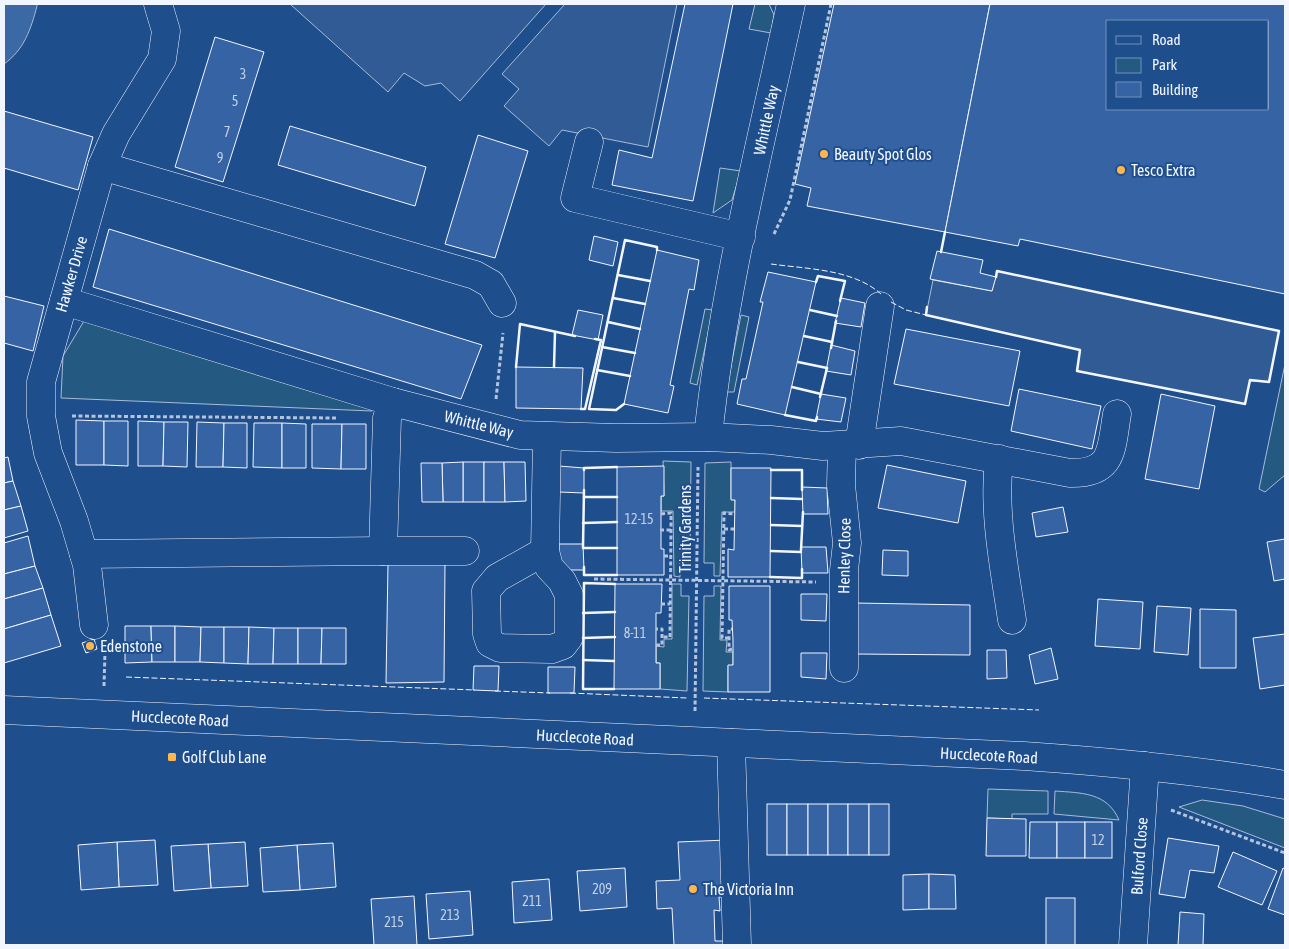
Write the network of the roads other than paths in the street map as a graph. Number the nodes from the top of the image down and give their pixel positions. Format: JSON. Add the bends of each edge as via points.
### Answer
{"nodes":[{"id":1,"x":158,"y":4,"type":"edge"},
{"id":2,"x":791,"y":4,"type":"edge"},
{"id":3,"x":589,"y":142,"type":"dead end"},
{"id":4,"x":102,"y":166,"type":"junction"},
{"id":5,"x":741,"y":237,"type":"junction"},
{"id":6,"x":64,"y":301,"type":"junction"},
{"id":7,"x":502,"y":303,"type":"road end"},
{"id":8,"x":880,"y":306,"type":"dead end"},
{"id":9,"x":393,"y":402,"type":"junction"},
{"id":10,"x":1117,"y":414,"type":"dead end"},
{"id":11,"x":547,"y":437,"type":"junction"},
{"id":12,"x":703,"y":437,"type":"junction"},
{"id":13,"x":850,"y":445,"type":"junction"},
{"id":14,"x":999,"y":459,"type":"junction"},
{"id":15,"x":383,"y":551,"type":"junction"},
{"id":16,"x":465,"y":551,"type":"dead end"},
{"id":17,"x":545,"y":551,"type":"junction"},
{"id":18,"x":84,"y":554,"type":"junction"},
{"id":19,"x":1012,"y":620,"type":"dead end"},
{"id":20,"x":94,"y":625,"type":"road end"},
{"id":21,"x":844,"y":668,"type":"dead end"},
{"id":22,"x":4,"y":710,"type":"edge"},
{"id":23,"x":731,"y":743,"type":"junction"},
{"id":24,"x":1155,"y":767,"type":"junction"},
{"id":25,"x":1285,"y":785,"type":"edge"},
{"id":26,"x":1285,"y":802,"type":"edge"},
{"id":27,"x":737,"y":945,"type":"edge"},
{"id":28,"x":1133,"y":945,"type":"edge"}],
"edges":[{"from":1,"to":4,"type":"street","name":"Hawker Drive","via":[[166,31],[162,59],[116,134]]},
{"from":2,"to":5,"type":"street","name":"Whittle Way"},
{"from":3,"to":5,"type":"street","via":[[575,198]]},
{"from":4,"to":6,"type":"street","name":"Hawker Drive"},
{"from":4,"to":7,"type":"street","via":[[475,275],[491,284]]},
{"from":5,"to":12,"type":"street","name":"Whittle Way"},
{"from":6,"to":9,"type":"street","name":"Whittle Way"},
{"from":6,"to":18,"type":"street","name":"Hawker Drive","via":[[41,382],[41,416],[48,453]]},
{"from":8,"to":13,"type":"street","name":"Henley Close"},
{"from":9,"to":11,"type":"street","name":"Whittle Way","via":[[493,429]]},
{"from":9,"to":15,"type":"street","via":[[387,418]]},
{"from":10,"to":14,"type":"street","via":[[1110,454],[1103,466],[1087,473],[1070,473]]},
{"from":11,"to":12,"type":"street","name":"Whittle Way"},
{"from":11,"to":17,"type":"street"},
{"from":12,"to":13,"type":"street"},
{"from":13,"to":14,"type":"street","via":[[901,440]]},
{"from":13,"to":21,"type":"street","name":"Henley Close","via":[[841,485],[847,543]]},
{"from":14,"to":19,"type":"street","via":[[996,487],[998,516]]},
{"from":15,"to":16,"type":"street"},
{"from":15,"to":18,"type":"street"},
{"from":17,"to":17,"type":"street","via":[[549,567],[570,595],[569,637],[563,645],[552,649],[500,648],[490,643],[486,634],[486,591],[497,578]]},
{"from":18,"to":20,"type":"street","name":"Hawker Drive"},
{"from":22,"to":23,"type":"street","name":"Hucclecote Road"},
{"from":23,"to":24,"type":"street","name":"Hucclecote Road","via":[[1024,756]]},
{"from":23,"to":27,"type":"street"},
{"from":24,"to":25,"type":"street","name":"Hucclecote Road"},
{"from":24,"to":26,"type":"street","name":"Hucclecote Road"},
{"from":24,"to":28,"type":"street","name":"Bulford Close","via":[[1143,799]]}]}
